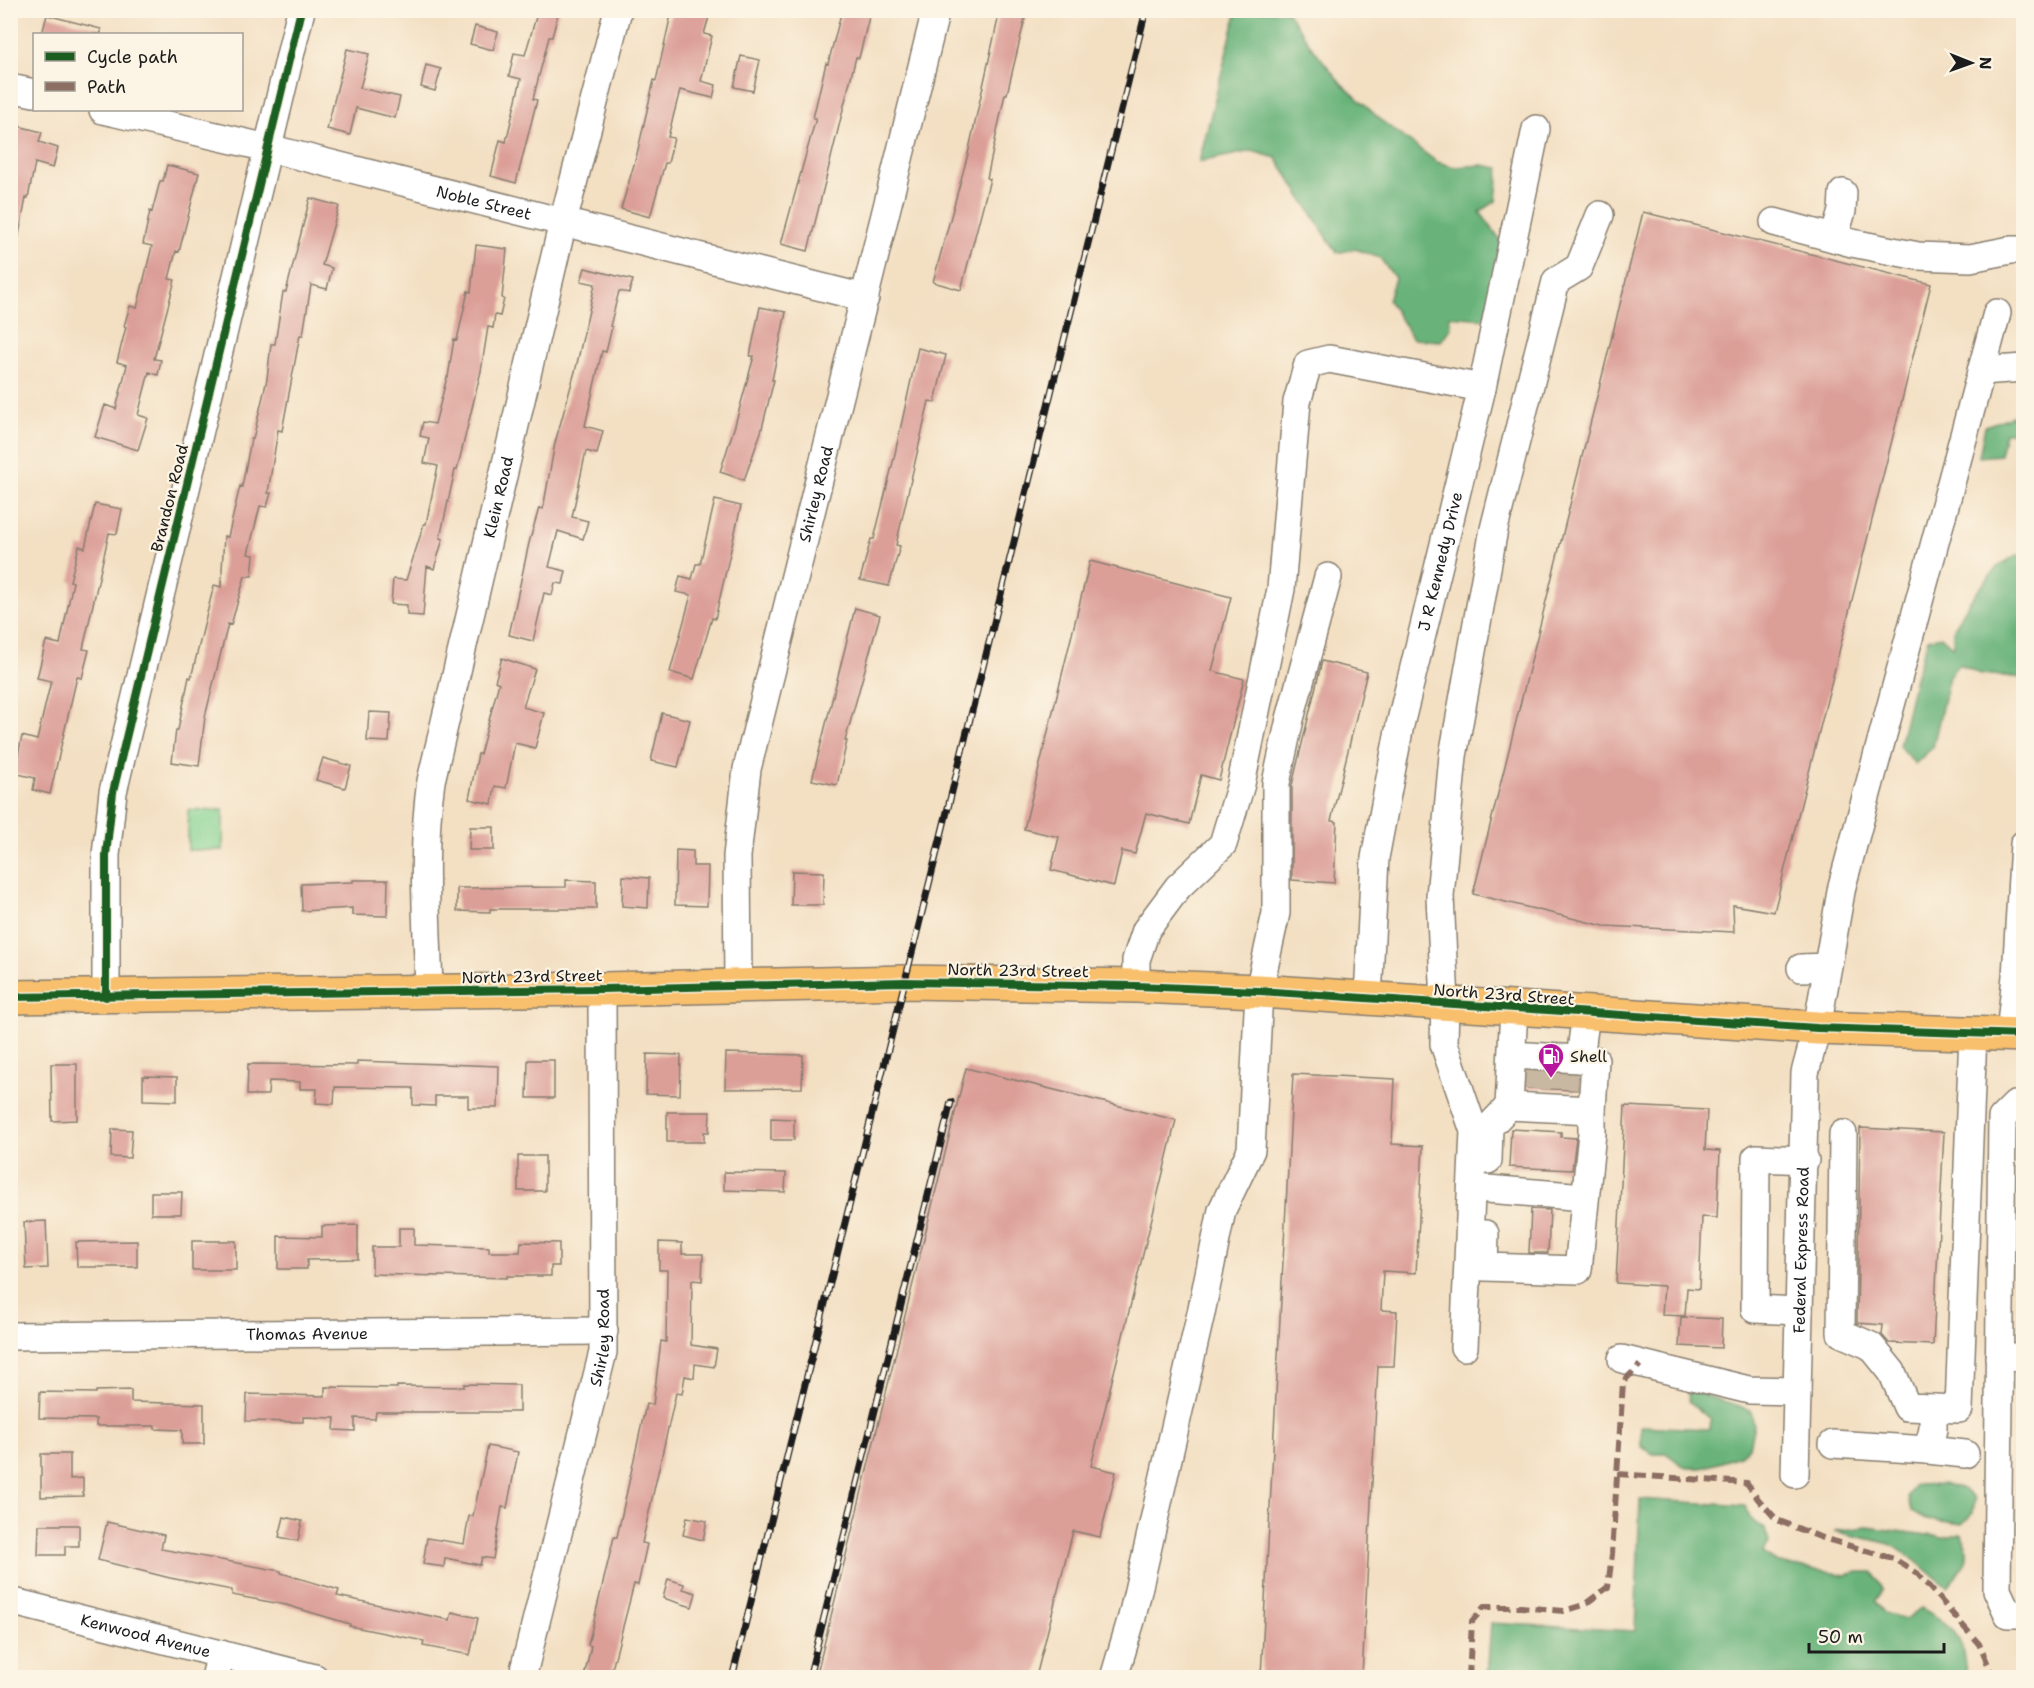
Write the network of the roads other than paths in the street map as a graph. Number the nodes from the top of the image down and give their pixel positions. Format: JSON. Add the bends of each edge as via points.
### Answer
{"nodes":[{"id":1,"x":301,"y":10,"type":"edge"},
{"id":2,"x":618,"y":10,"type":"edge"},
{"id":3,"x":936,"y":10,"type":"edge"},
{"id":4,"x":10,"y":88,"type":"edge"},
{"id":5,"x":33,"y":93,"type":"edge"},
{"id":6,"x":107,"y":111,"type":"edge"},
{"id":7,"x":1536,"y":129,"type":"dead end"},
{"id":8,"x":268,"y":148,"type":"junction"},
{"id":9,"x":1843,"y":193,"type":"dead end"},
{"id":10,"x":1600,"y":215,"type":"dead end"},
{"id":11,"x":563,"y":222,"type":"junction"},
{"id":12,"x":1774,"y":222,"type":"dead end"},
{"id":13,"x":1834,"y":238,"type":"junction"},
{"id":14,"x":2024,"y":250,"type":"edge"},
{"id":15,"x":865,"y":298,"type":"junction"},
{"id":16,"x":1997,"y":314,"type":"dead end"},
{"id":17,"x":2024,"y":368,"type":"edge"},
{"id":18,"x":1981,"y":371,"type":"junction"},
{"id":19,"x":1482,"y":388,"type":"junction"},
{"id":20,"x":1328,"y":577,"type":"dead end"},
{"id":21,"x":2024,"y":844,"type":"edge"},
{"id":22,"x":2020,"y":977,"type":"edge"},
{"id":23,"x":738,"y":985,"type":"junction"},
{"id":24,"x":1136,"y":986,"type":"junction"},
{"id":25,"x":602,"y":989,"type":"junction"},
{"id":26,"x":429,"y":990,"type":"junction"},
{"id":27,"x":1259,"y":991,"type":"junction"},
{"id":28,"x":10,"y":997,"type":"edge"},
{"id":29,"x":106,"y":997,"type":"junction"},
{"id":30,"x":1368,"y":998,"type":"junction"},
{"id":31,"x":1445,"y":1004,"type":"junction"},
{"id":32,"x":1514,"y":1008,"type":"junction"},
{"id":33,"x":1586,"y":1013,"type":"junction"},
{"id":34,"x":1817,"y":1028,"type":"junction"},
{"id":35,"x":1973,"y":1032,"type":"junction"},
{"id":36,"x":2017,"y":1034,"type":"edge"},
{"id":37,"x":1567,"y":1077,"type":"junction"},
{"id":38,"x":1528,"y":1080,"type":"junction"},
{"id":39,"x":2024,"y":1105,"type":"edge"},
{"id":40,"x":1592,"y":1110,"type":"junction"},
{"id":41,"x":1843,"y":1134,"type":"dead end"},
{"id":42,"x":1804,"y":1160,"type":"junction"},
{"id":43,"x":1487,"y":1189,"type":"junction"},
{"id":44,"x":1585,"y":1197,"type":"junction"},
{"id":45,"x":1799,"y":1321,"type":"junction"},
{"id":46,"x":604,"y":1331,"type":"junction"},
{"id":47,"x":1841,"y":1333,"type":"junction"},
{"id":48,"x":10,"y":1336,"type":"edge"},
{"id":49,"x":1464,"y":1347,"type":"dead end"},
{"id":50,"x":2011,"y":1357,"type":"edge"},
{"id":51,"x":1622,"y":1359,"type":"dead end"},
{"id":52,"x":1797,"y":1391,"type":"junction"},
{"id":53,"x":1934,"y":1408,"type":"junction"},
{"id":54,"x":1833,"y":1444,"type":"dead end"},
{"id":55,"x":1928,"y":1450,"type":"junction"},
{"id":56,"x":1965,"y":1454,"type":"dead end"},
{"id":57,"x":1795,"y":1474,"type":"dead end"},
{"id":58,"x":10,"y":1601,"type":"edge"},
{"id":59,"x":2024,"y":1614,"type":"edge"},
{"id":60,"x":218,"y":1666,"type":"edge"},
{"id":61,"x":315,"y":1677,"type":"edge"},
{"id":62,"x":522,"y":1677,"type":"edge"},
{"id":63,"x":1114,"y":1677,"type":"edge"}],
"edges":[{"from":1,"to":8,"type":"street","name":"Brandon Road"},
{"from":2,"to":11,"type":"street","name":"Klein Road"},
{"from":3,"to":15,"type":"street","name":"Shirley Road"},
{"from":4,"to":5,"type":"street"},
{"from":6,"to":8,"type":"street","name":"Noble Street"},
{"from":7,"to":19,"type":"street","name":"J R Kennedy Drive"},
{"from":8,"to":11,"type":"street","name":"Noble Street"},
{"from":8,"to":29,"type":"street","name":"Brandon Road","via":[[113,792],[106,855]]},
{"from":9,"to":13,"type":"street"},
{"from":10,"to":31,"type":"street","via":[[1579,267],[1556,281],[1494,529],[1453,756],[1440,897]]},
{"from":11,"to":15,"type":"street","name":"Noble Street"},
{"from":11,"to":26,"type":"street","name":"Klein Road","via":[[431,781],[425,848]]},
{"from":12,"to":13,"type":"street"},
{"from":13,"to":14,"type":"street","via":[[1918,256],[1970,258]]},
{"from":15,"to":23,"type":"street","name":"Shirley Road","via":[[747,769],[738,856]]},
{"from":16,"to":18,"type":"street","name":"Federal Express Road"},
{"from":17,"to":18,"type":"street"},
{"from":18,"to":34,"type":"street","name":"Federal Express Road","via":[[1842,886],[1814,968]]},
{"from":19,"to":24,"type":"street","via":[[1329,359],[1308,364],[1297,402],[1281,590],[1241,784],[1223,844],[1178,887],[1146,930],[1136,960]]},
{"from":19,"to":30,"type":"street","name":"J R Kennedy Drive","via":[[1400,725],[1377,847]]},
{"from":20,"to":27,"type":"street","via":[[1276,783],[1276,913]]},
{"from":21,"to":22,"type":"street"},
{"from":22,"to":36,"type":"street"},
{"from":23,"to":24,"type":"main road","name":"North 23rd Street","via":[[904,982]]},
{"from":23,"to":25,"type":"main road","name":"North 23rd Street"},
{"from":24,"to":27,"type":"main road","name":"North 23rd Street"},
{"from":25,"to":26,"type":"main road","name":"North 23rd Street"},
{"from":25,"to":46,"type":"street","name":"Shirley Road"},
{"from":26,"to":29,"type":"main road","name":"North 23rd Street"},
{"from":27,"to":30,"type":"main road","name":"North 23rd Street"},
{"from":27,"to":63,"type":"street","via":[[1251,1150],[1222,1210],[1137,1593]]},
{"from":28,"to":29,"type":"main road","name":"North 23rd Street"},
{"from":30,"to":31,"type":"main road","name":"North 23rd Street"},
{"from":31,"to":32,"type":"main road","name":"North 23rd Street"},
{"from":31,"to":49,"type":"street","via":[[1444,1044],[1474,1131]]},
{"from":32,"to":33,"type":"main road","name":"North 23rd Street"},
{"from":32,"to":38,"type":"street"},
{"from":33,"to":34,"type":"main road","name":"North 23rd Street"},
{"from":33,"to":37,"type":"street"},
{"from":34,"to":35,"type":"main road","name":"North 23rd Street"},
{"from":34,"to":42,"type":"street","name":"Federal Express Road","via":[[1805,1073]]},
{"from":35,"to":36,"type":"main road","name":"North 23rd Street"},
{"from":35,"to":53,"type":"street","via":[[1959,1409]]},
{"from":37,"to":38,"type":"street"},
{"from":37,"to":38,"type":"street"},
{"from":37,"to":40,"type":"street"},
{"from":37,"to":40,"type":"street","via":[[1594,1060]]},
{"from":38,"to":43,"type":"street","via":[[1489,1127]]},
{"from":39,"to":50,"type":"street","via":[[2015,1105],[2002,1118]]},
{"from":40,"to":44,"type":"street"},
{"from":41,"to":47,"type":"street"},
{"from":42,"to":45,"type":"street","name":"Federal Express Road"},
{"from":42,"to":45,"type":"street","via":[[1756,1158],[1755,1309]]},
{"from":43,"to":44,"type":"street"},
{"from":43,"to":44,"type":"street","via":[[1484,1267],[1578,1270]]},
{"from":45,"to":47,"type":"street"},
{"from":45,"to":52,"type":"street","name":"Federal Express Road"},
{"from":46,"to":48,"type":"street","name":"Thomas Avenue"},
{"from":46,"to":62,"type":"street","name":"Shirley Road","via":[[597,1381]]},
{"from":47,"to":53,"type":"street","via":[[1871,1346],[1892,1372],[1907,1407]]},
{"from":50,"to":59,"type":"street","via":[[1997,1590],[2008,1614]]},
{"from":51,"to":52,"type":"street","via":[[1749,1390]]},
{"from":52,"to":57,"type":"street","name":"Federal Express Road"},
{"from":53,"to":55,"type":"street"},
{"from":54,"to":55,"type":"street"},
{"from":55,"to":56,"type":"street"},
{"from":58,"to":60,"type":"street","name":"Kenwood Avenue"},
{"from":60,"to":61,"type":"street","name":"Kenwood Avenue"}]}
